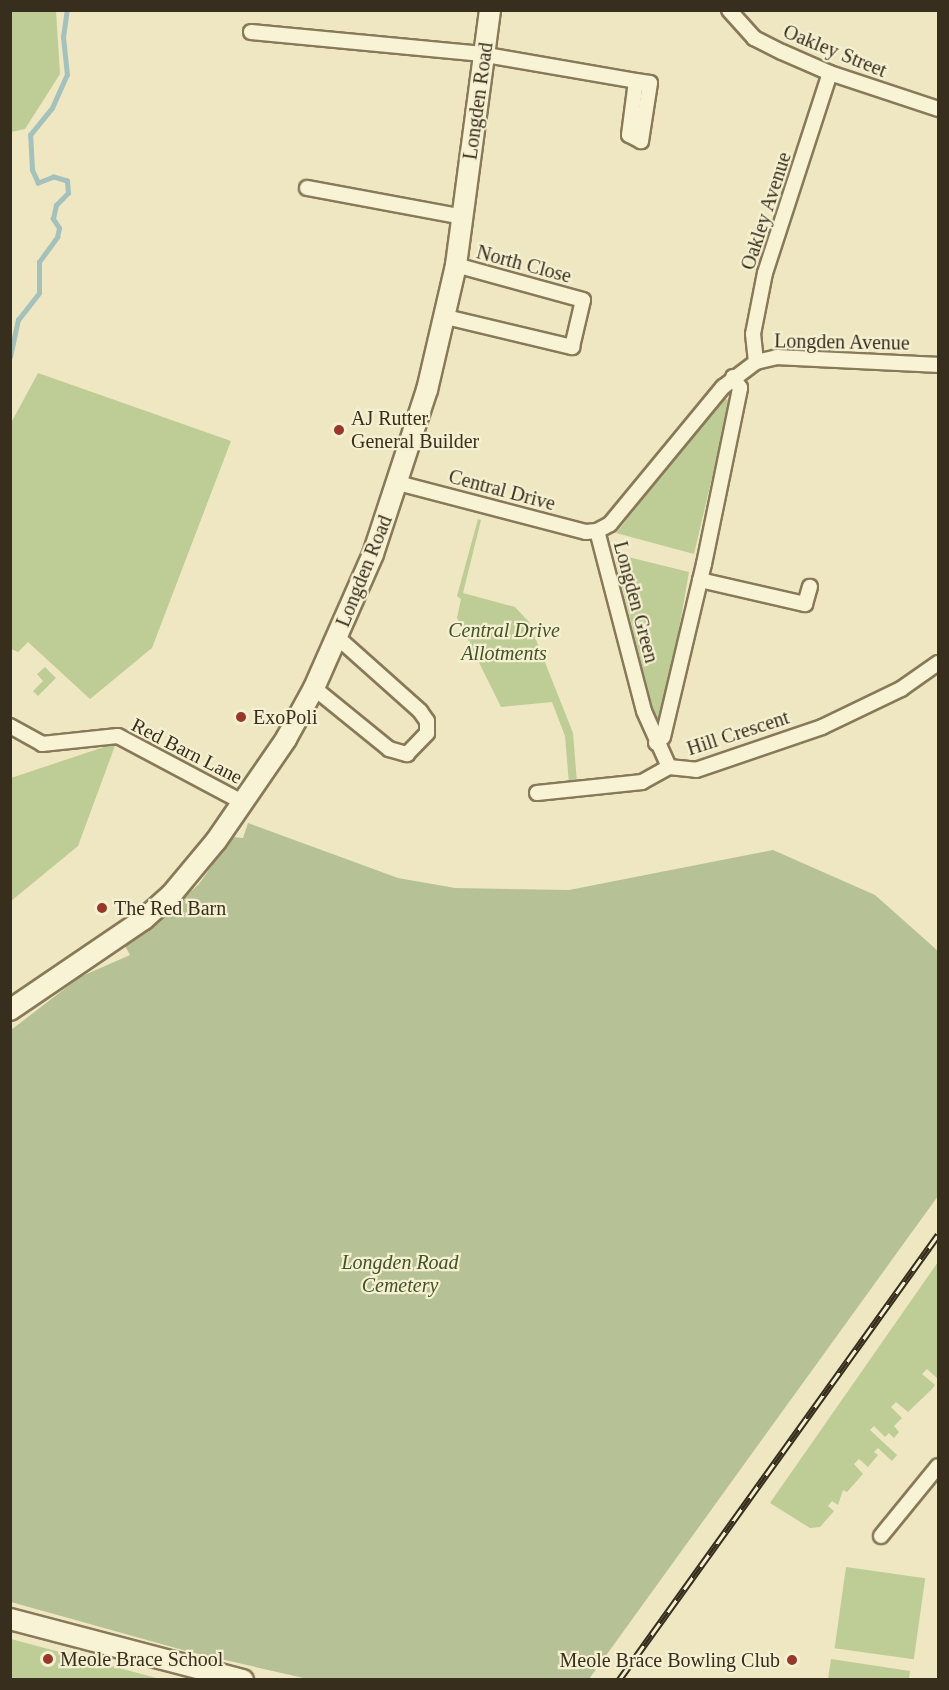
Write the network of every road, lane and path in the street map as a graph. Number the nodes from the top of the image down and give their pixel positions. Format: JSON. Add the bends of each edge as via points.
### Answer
{"nodes":[{"id":1,"x":490,"y":10,"type":"edge"},
{"id":2,"x":729,"y":10,"type":"edge"},
{"id":3,"x":250,"y":32,"type":"dead end"},
{"id":4,"x":483,"y":54,"type":"junction"},
{"id":5,"x":830,"y":73,"type":"junction"},
{"id":6,"x":636,"y":81,"type":"dead end"},
{"id":7,"x":939,"y":109,"type":"edge"},
{"id":8,"x":308,"y":188,"type":"dead end"},
{"id":9,"x":463,"y":217,"type":"junction"},
{"id":10,"x":456,"y":265,"type":"junction"},
{"id":11,"x":446,"y":317,"type":"junction"},
{"id":12,"x":939,"y":364,"type":"edge"},
{"id":13,"x":752,"y":365,"type":"junction"},
{"id":14,"x":733,"y":377,"type":"junction"},
{"id":15,"x":398,"y":483,"type":"junction"},
{"id":16,"x":597,"y":531,"type":"junction"},
{"id":17,"x":700,"y":580,"type":"junction"},
{"id":18,"x":810,"y":587,"type":"dead end"},
{"id":19,"x":338,"y":638,"type":"junction"},
{"id":20,"x":939,"y":663,"type":"edge"},
{"id":21,"x":314,"y":687,"type":"junction"},
{"id":22,"x":10,"y":726,"type":"edge"},
{"id":23,"x":656,"y":743,"type":"junction"},
{"id":24,"x":669,"y":767,"type":"junction"},
{"id":25,"x":537,"y":794,"type":"dead end"},
{"id":26,"x":242,"y":802,"type":"junction"},
{"id":27,"x":10,"y":1010,"type":"edge"},
{"id":28,"x":939,"y":1466,"type":"edge"},
{"id":29,"x":881,"y":1536,"type":"dead end"},
{"id":30,"x":10,"y":1619,"type":"edge"},
{"id":31,"x":243,"y":1680,"type":"edge"}],
"edges":[{"from":1,"to":4,"type":"street","name":"Longden Road"},
{"from":2,"to":5,"type":"street","name":"Oakley Street","via":[[754,38]]},
{"from":3,"to":4,"type":"street"},
{"from":4,"to":6,"type":"street"},
{"from":4,"to":9,"type":"street","name":"Longden Road"},
{"from":5,"to":7,"type":"street","name":"Oakley Street"},
{"from":5,"to":13,"type":"street","name":"Oakley Avenue","via":[[765,273],[753,334]]},
{"from":8,"to":9,"type":"street"},
{"from":9,"to":10,"type":"street","name":"Longden Road"},
{"from":10,"to":11,"type":"street","name":"Longden Road"},
{"from":10,"to":11,"type":"street","name":"North Close","via":[[583,300],[572,347]]},
{"from":11,"to":15,"type":"street","name":"Longden Road"},
{"from":12,"to":13,"type":"street","name":"Longden Avenue","via":[[777,357]]},
{"from":13,"to":14,"type":"street","name":"Longden Green"},
{"from":14,"to":16,"type":"street","name":"Longden Green","via":[[610,524]]},
{"from":14,"to":17,"type":"street","name":"Longden Green","via":[[740,388]]},
{"from":15,"to":16,"type":"street","name":"Central Drive","via":[[586,532]]},
{"from":15,"to":19,"type":"street","name":"Longden Road"},
{"from":16,"to":23,"type":"street","name":"Longden Green"},
{"from":17,"to":18,"type":"street","via":[[805,604]]},
{"from":17,"to":23,"type":"street","name":"Longden Green","via":[[663,737]]},
{"from":19,"to":21,"type":"street","name":"Longden Road"},
{"from":19,"to":21,"type":"street","via":[[420,711],[427,721],[427,733],[407,754],[389,749]]},
{"from":20,"to":24,"type":"street","name":"Hill Crescent","via":[[901,689],[822,727],[696,770]]},
{"from":21,"to":26,"type":"street","name":"Longden Road","via":[[286,739]]},
{"from":22,"to":26,"type":"street","name":"Red Barn Lane","via":[[42,744],[118,736]]},
{"from":23,"to":24,"type":"street","name":"Longden Green"},
{"from":24,"to":25,"type":"street","name":"Hill Crescent","via":[[642,782]]},
{"from":26,"to":27,"type":"street","name":"Longden Road","via":[[195,869],[171,895],[144,919]]},
{"from":28,"to":29,"type":"street"},
{"from":30,"to":31,"type":"street"}]}
